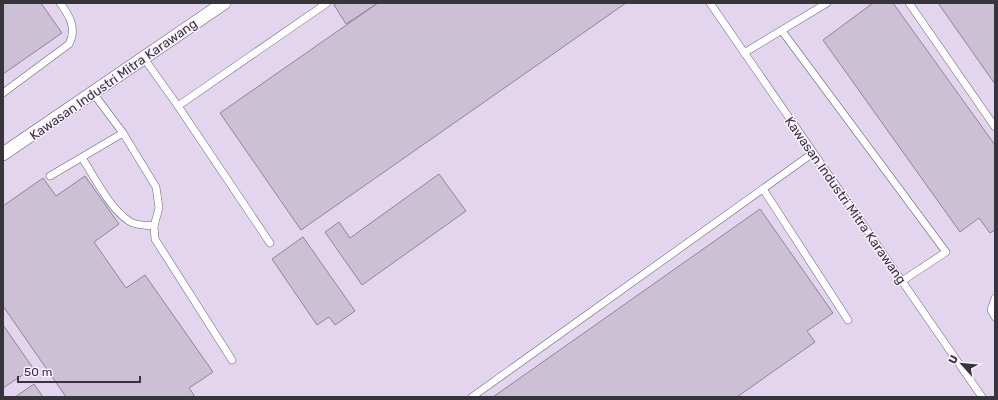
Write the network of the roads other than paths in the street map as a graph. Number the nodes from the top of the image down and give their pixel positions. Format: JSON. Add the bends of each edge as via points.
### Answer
{"nodes":[{"id":1,"x":60,"y":3,"type":"edge"},
{"id":2,"x":224,"y":3,"type":"edge"},
{"id":3,"x":327,"y":3,"type":"edge"},
{"id":4,"x":710,"y":3,"type":"edge"},
{"id":5,"x":827,"y":3,"type":"edge"},
{"id":6,"x":909,"y":3,"type":"edge"},
{"id":7,"x":782,"y":31,"type":"junction"},
{"id":8,"x":744,"y":53,"type":"junction"},
{"id":9,"x":143,"y":57,"type":"junction"},
{"id":10,"x":3,"y":93,"type":"edge"},
{"id":11,"x":93,"y":93,"type":"junction"},
{"id":12,"x":178,"y":106,"type":"junction"},
{"id":13,"x":995,"y":127,"type":"edge"},
{"id":14,"x":123,"y":133,"type":"junction"},
{"id":15,"x":813,"y":153,"type":"junction"},
{"id":16,"x":3,"y":154,"type":"edge"},
{"id":17,"x":82,"y":158,"type":"junction"},
{"id":18,"x":50,"y":176,"type":"dead end"},
{"id":19,"x":763,"y":189,"type":"junction"},
{"id":20,"x":154,"y":226,"type":"junction"},
{"id":21,"x":270,"y":244,"type":"dead end"},
{"id":22,"x":902,"y":281,"type":"junction"},
{"id":23,"x":995,"y":298,"type":"edge"},
{"id":24,"x":995,"y":317,"type":"edge"},
{"id":25,"x":848,"y":320,"type":"dead end"},
{"id":26,"x":232,"y":360,"type":"dead end"},
{"id":27,"x":472,"y":397,"type":"edge"},
{"id":28,"x":982,"y":397,"type":"edge"}],
"edges":[{"from":1,"to":10,"type":"lane","via":[[68,13],[73,28],[73,37],[69,44]]},
{"from":2,"to":9,"type":"street","name":"Kawasan Industri Mitra Karawang"},
{"from":3,"to":12,"type":"lane"},
{"from":4,"to":8,"type":"lane","name":"Kawasan Industri Mitra Karawang"},
{"from":5,"to":7,"type":"lane"},
{"from":6,"to":13,"type":"lane"},
{"from":7,"to":8,"type":"lane"},
{"from":7,"to":22,"type":"lane","via":[[946,252]]},
{"from":8,"to":15,"type":"lane","name":"Kawasan Industri Mitra Karawang"},
{"from":9,"to":11,"type":"street","name":"Kawasan Industri Mitra Karawang"},
{"from":9,"to":12,"type":"lane"},
{"from":11,"to":14,"type":"lane"},
{"from":11,"to":16,"type":"street","name":"Kawasan Industri Mitra Karawang"},
{"from":12,"to":21,"type":"lane"},
{"from":14,"to":17,"type":"lane"},
{"from":14,"to":20,"type":"lane","via":[[156,187],[159,208]]},
{"from":15,"to":19,"type":"lane"},
{"from":15,"to":22,"type":"lane","name":"Kawasan Industri Mitra Karawang"},
{"from":17,"to":18,"type":"lane"},
{"from":17,"to":20,"type":"lane","via":[[113,204],[129,221]]},
{"from":19,"to":25,"type":"lane"},
{"from":19,"to":27,"type":"lane"},
{"from":20,"to":26,"type":"lane","via":[[155,239]]},
{"from":22,"to":28,"type":"lane","name":"Kawasan Industri Mitra Karawang"},
{"from":23,"to":24,"type":"lane","via":[[991,310]]}]}
